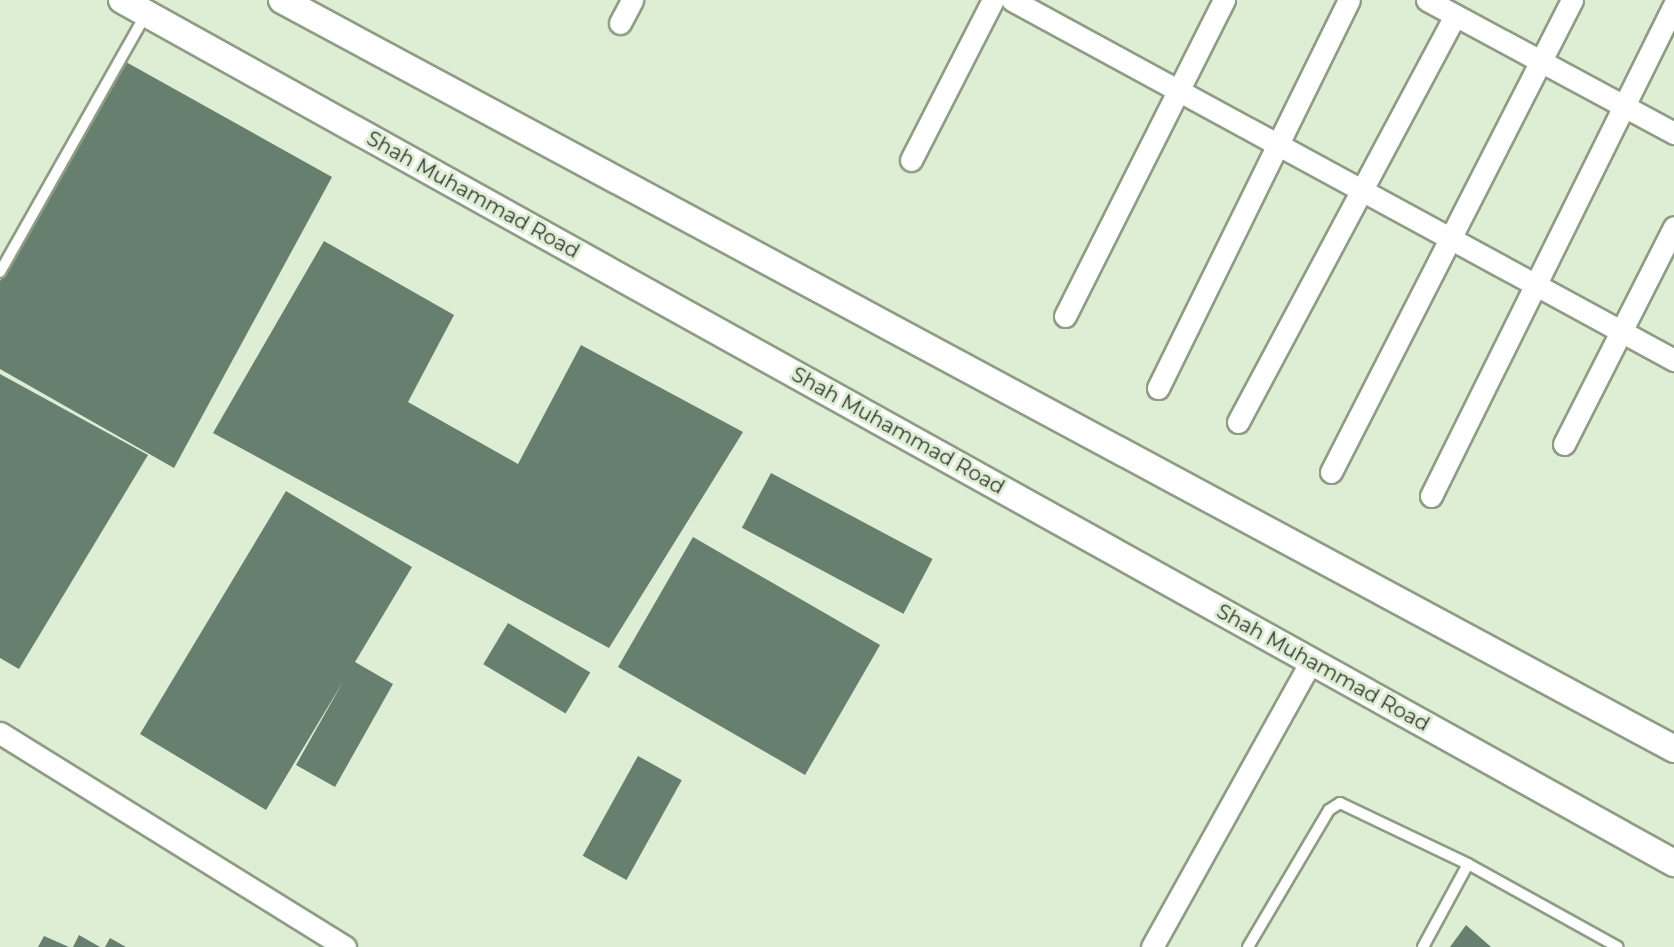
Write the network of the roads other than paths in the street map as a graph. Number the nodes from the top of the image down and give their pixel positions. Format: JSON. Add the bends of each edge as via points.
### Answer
{"nodes":[{"id":1,"x":122,"y":0,"type":"edge"},
{"id":2,"x":282,"y":0,"type":"edge"},
{"id":3,"x":632,"y":0,"type":"edge"},
{"id":4,"x":993,"y":0,"type":"edge"},
{"id":5,"x":1011,"y":0,"type":"edge"},
{"id":6,"x":1224,"y":0,"type":"edge"},
{"id":7,"x":1349,"y":0,"type":"edge"},
{"id":8,"x":1427,"y":0,"type":"edge"},
{"id":9,"x":1572,"y":0,"type":"edge"},
{"id":10,"x":1674,"y":5,"type":"edge"},
{"id":11,"x":146,"y":14,"type":"junction"},
{"id":12,"x":1455,"y":15,"type":"junction"},
{"id":13,"x":620,"y":23,"type":"dead end"},
{"id":14,"x":1541,"y":62,"type":"junction"},
{"id":15,"x":1179,"y":92,"type":"junction"},
{"id":16,"x":1625,"y":107,"type":"junction"},
{"id":17,"x":1674,"y":133,"type":"edge"},
{"id":18,"x":1276,"y":145,"type":"junction"},
{"id":19,"x":911,"y":160,"type":"dead end"},
{"id":20,"x":1360,"y":191,"type":"junction"},
{"id":21,"x":1674,"y":227,"type":"edge"},
{"id":22,"x":1452,"y":241,"type":"junction"},
{"id":23,"x":0,"y":272,"type":"edge"},
{"id":24,"x":1534,"y":285,"type":"junction"},
{"id":25,"x":1065,"y":316,"type":"dead end"},
{"id":26,"x":1621,"y":332,"type":"junction"},
{"id":27,"x":1674,"y":360,"type":"edge"},
{"id":28,"x":1158,"y":388,"type":"dead end"},
{"id":29,"x":1238,"y":422,"type":"dead end"},
{"id":30,"x":1564,"y":444,"type":"dead end"},
{"id":31,"x":1331,"y":472,"type":"dead end"},
{"id":32,"x":1431,"y":496,"type":"dead end"},
{"id":33,"x":1311,"y":661,"type":"junction"},
{"id":34,"x":0,"y":734,"type":"edge"},
{"id":35,"x":1674,"y":749,"type":"edge"},
{"id":36,"x":1674,"y":863,"type":"edge"},
{"id":37,"x":1468,"y":864,"type":"junction"},
{"id":38,"x":345,"y":947,"type":"edge"},
{"id":39,"x":1152,"y":947,"type":"edge"},
{"id":40,"x":1248,"y":947,"type":"edge"},
{"id":41,"x":1423,"y":947,"type":"edge"},
{"id":42,"x":1618,"y":947,"type":"edge"}],
"edges":[{"from":1,"to":11,"type":"street","name":"Shah Muhammad Road"},
{"from":2,"to":35,"type":"street"},
{"from":3,"to":13,"type":"street"},
{"from":4,"to":19,"type":"street"},
{"from":5,"to":15,"type":"street"},
{"from":6,"to":15,"type":"street"},
{"from":7,"to":18,"type":"street"},
{"from":8,"to":12,"type":"street"},
{"from":9,"to":14,"type":"street"},
{"from":10,"to":16,"type":"street"},
{"from":11,"to":23,"type":"lane"},
{"from":11,"to":33,"type":"street","name":"Shah Muhammad Road"},
{"from":12,"to":14,"type":"street"},
{"from":12,"to":20,"type":"street"},
{"from":14,"to":16,"type":"street"},
{"from":14,"to":22,"type":"street"},
{"from":15,"to":18,"type":"street"},
{"from":15,"to":25,"type":"street"},
{"from":16,"to":17,"type":"street"},
{"from":16,"to":24,"type":"street"},
{"from":18,"to":20,"type":"street"},
{"from":18,"to":28,"type":"street"},
{"from":20,"to":22,"type":"street"},
{"from":20,"to":29,"type":"street"},
{"from":21,"to":26,"type":"street"},
{"from":22,"to":24,"type":"street"},
{"from":22,"to":31,"type":"street"},
{"from":24,"to":26,"type":"street"},
{"from":24,"to":32,"type":"street"},
{"from":26,"to":27,"type":"street"},
{"from":26,"to":30,"type":"street"},
{"from":33,"to":36,"type":"street","name":"Shah Muhammad Road"},
{"from":33,"to":39,"type":"street"},
{"from":34,"to":38,"type":"street"},
{"from":37,"to":40,"type":"lane","via":[[1340,803],[1329,810]]},
{"from":37,"to":41,"type":"lane"},
{"from":37,"to":42,"type":"lane"}]}
